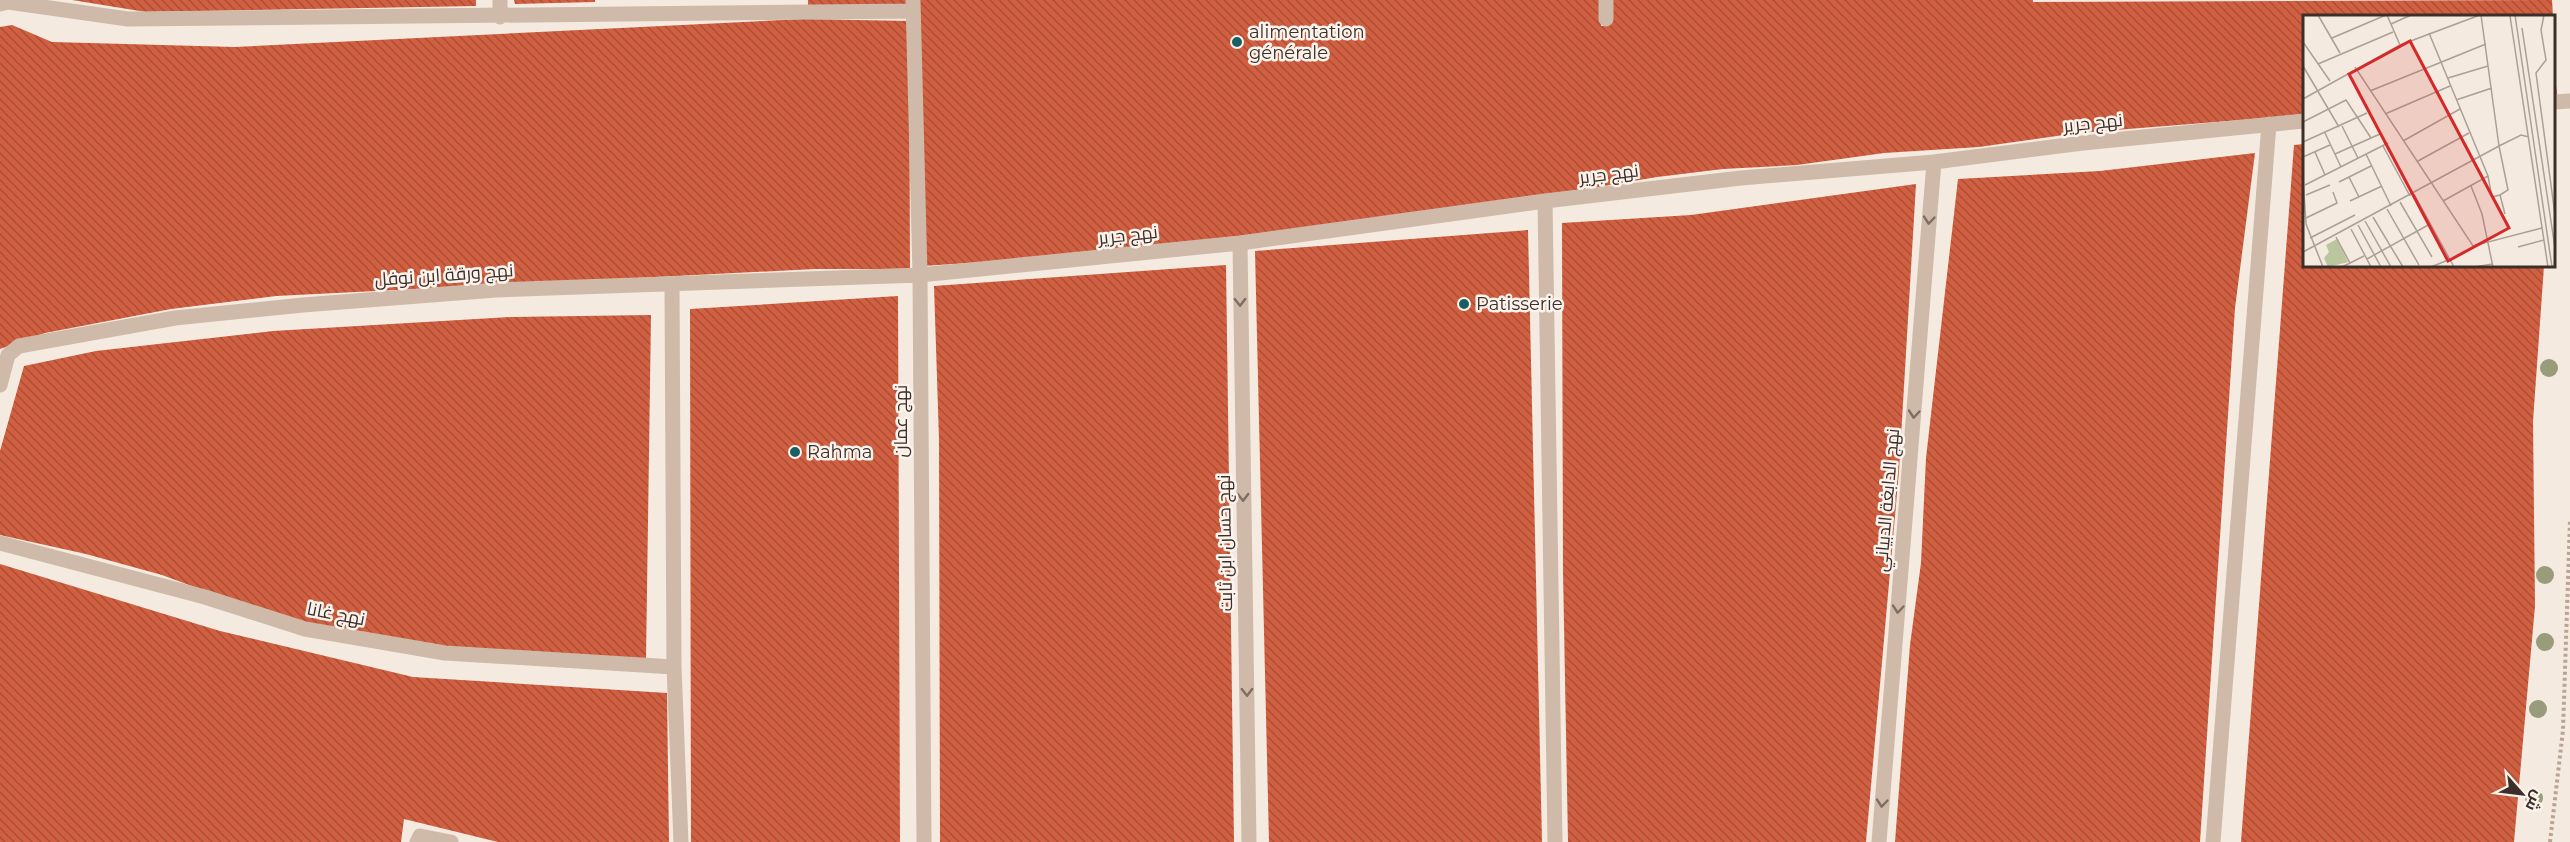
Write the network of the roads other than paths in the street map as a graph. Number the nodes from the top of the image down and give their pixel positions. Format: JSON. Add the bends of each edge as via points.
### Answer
{"nodes":[{"id":1,"x":500,"y":0,"type":"edge"},
{"id":2,"x":1606,"y":0,"type":"edge"},
{"id":3,"x":5,"y":2,"type":"edge"},
{"id":4,"x":913,"y":6,"type":"edge"},
{"id":5,"x":500,"y":17,"type":"junction"},
{"id":6,"x":1606,"y":19,"type":"dead end"},
{"id":7,"x":2570,"y":100,"type":"edge"},
{"id":8,"x":2555,"y":102,"type":"edge"},
{"id":9,"x":2303,"y":121,"type":"edge"},
{"id":10,"x":2269,"y":124,"type":"junction"},
{"id":11,"x":1934,"y":162,"type":"junction"},
{"id":12,"x":1545,"y":201,"type":"junction"},
{"id":13,"x":1240,"y":243,"type":"junction"},
{"id":14,"x":920,"y":275,"type":"junction"},
{"id":15,"x":672,"y":285,"type":"junction"},
{"id":16,"x":0,"y":385,"type":"edge"},
{"id":17,"x":0,"y":543,"type":"edge"},
{"id":18,"x":674,"y":667,"type":"junction"},
{"id":19,"x":417,"y":842,"type":"edge"},
{"id":20,"x":451,"y":842,"type":"edge"},
{"id":21,"x":681,"y":842,"type":"edge"},
{"id":22,"x":924,"y":842,"type":"edge"},
{"id":23,"x":1249,"y":842,"type":"edge"},
{"id":24,"x":1555,"y":842,"type":"edge"},
{"id":25,"x":1879,"y":842,"type":"edge"},
{"id":26,"x":2213,"y":842,"type":"edge"}],
"edges":[{"from":1,"to":5,"type":"street"},
{"from":2,"to":6,"type":"street"},
{"from":3,"to":5,"type":"street","via":[[128,19]]},
{"from":4,"to":5,"type":"street"},
{"from":4,"to":14,"type":"street","name":"نهج عمان"},
{"from":7,"to":8,"type":"street"},
{"from":9,"to":10,"type":"street","name":"نهج جرير"},
{"from":10,"to":11,"type":"street","name":"نهج جرير"},
{"from":10,"to":26,"type":"street"},
{"from":11,"to":12,"type":"street","name":"نهج جرير","via":[[1741,178]]},
{"from":11,"to":25,"type":"street","name":"نهج الدابغة الدبياني","one_way":true},
{"from":12,"to":13,"type":"street","name":"نهج جرير"},
{"from":12,"to":24,"type":"street"},
{"from":13,"to":14,"type":"street","name":"نهج جرير"},
{"from":13,"to":23,"type":"street","name":"نهج حسان ابن ثابت","one_way":true},
{"from":14,"to":15,"type":"street","name":"نهج ورقة ابن نوفل"},
{"from":14,"to":22,"type":"street","name":"نهج عمان"},
{"from":15,"to":16,"type":"street","name":"نهج ورقة ابن نوفل","via":[[496,290],[175,318],[19,346],[8,355]]},
{"from":15,"to":18,"type":"street"},
{"from":17,"to":18,"type":"street","name":"نهج غانا","via":[[205,597],[305,629],[445,653]]},
{"from":18,"to":21,"type":"street"},
{"from":19,"to":20,"type":"street","via":[[425,835]]}]}
